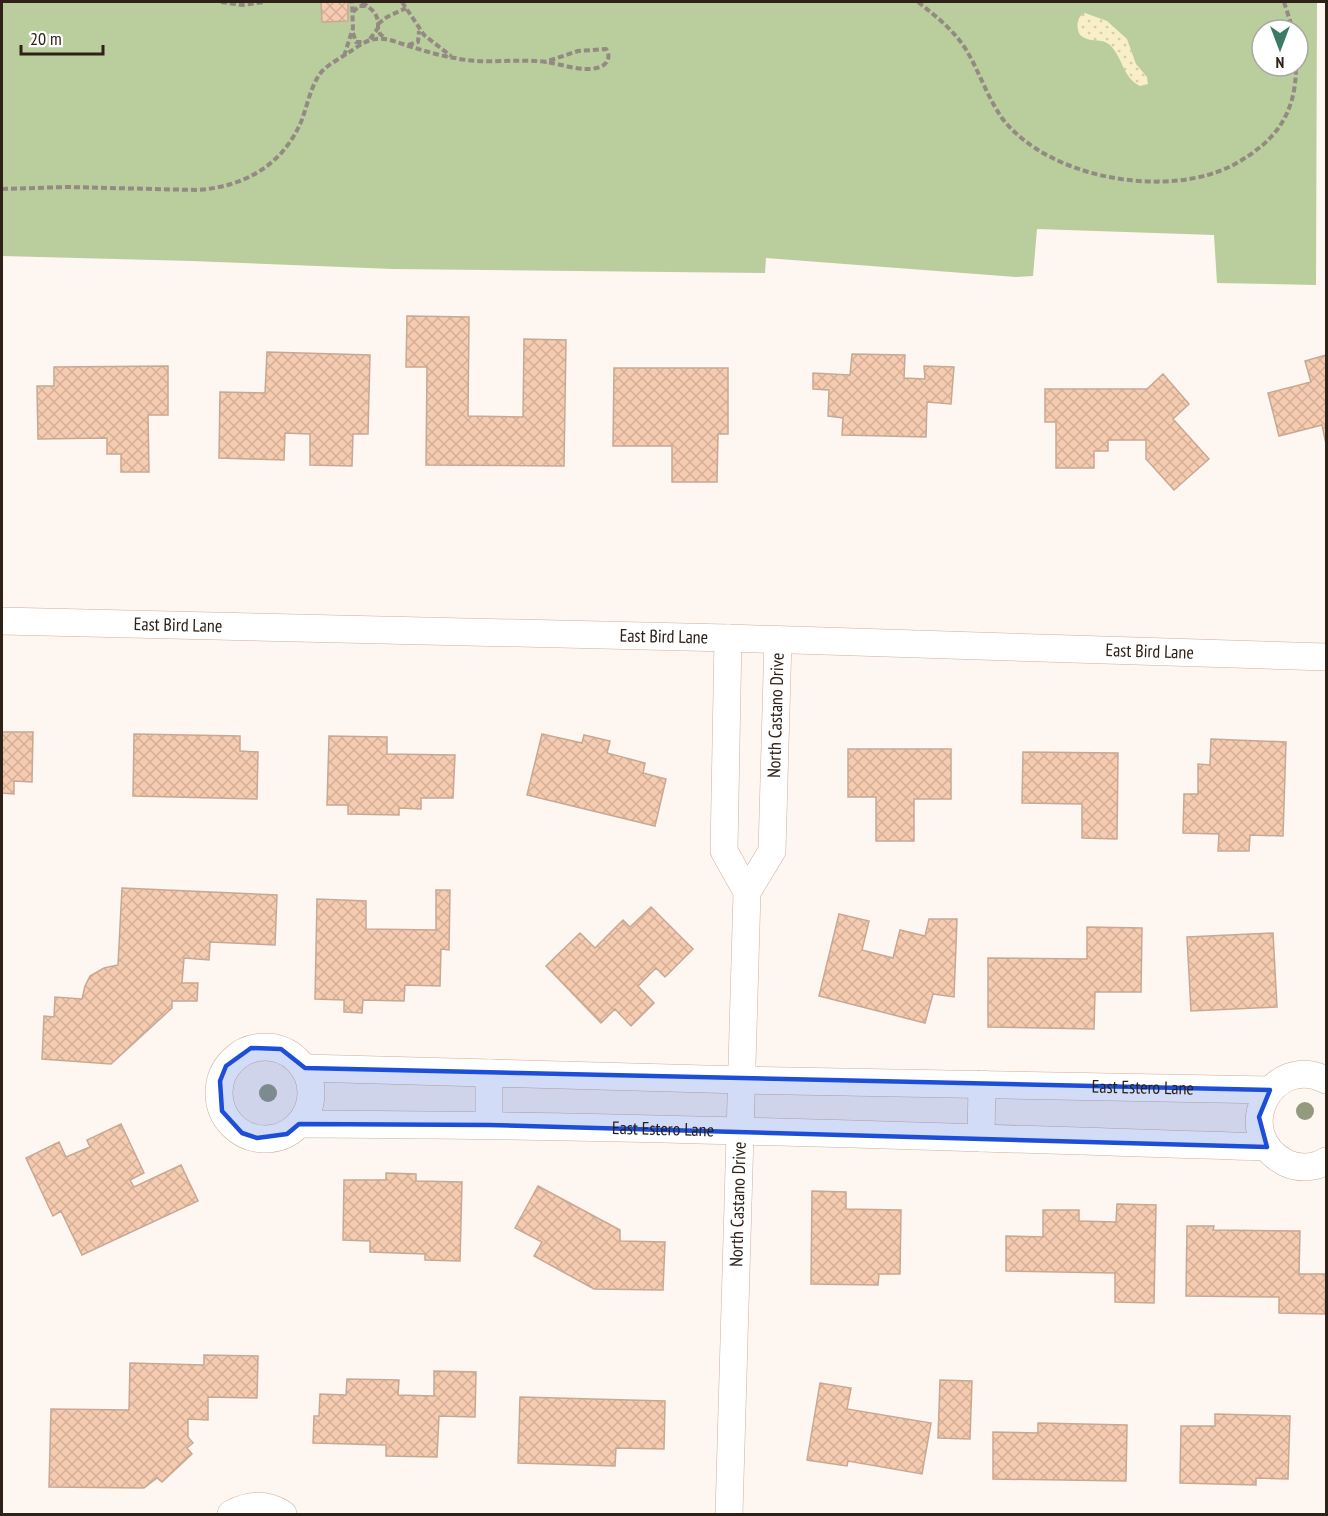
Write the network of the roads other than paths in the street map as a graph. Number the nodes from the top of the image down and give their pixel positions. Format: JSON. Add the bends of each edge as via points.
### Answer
{"nodes":[{"id":1,"x":2,"y":621,"type":"edge"},
{"id":2,"x":728,"y":638,"type":"junction"},
{"id":3,"x":778,"y":640,"type":"junction"},
{"id":4,"x":1326,"y":657,"type":"edge"},
{"id":5,"x":747,"y":892,"type":"junction"},
{"id":6,"x":305,"y":1068,"type":"junction"},
{"id":7,"x":489,"y":1073,"type":"junction"},
{"id":8,"x":1324,"y":1075,"type":"edge"},
{"id":9,"x":742,"y":1080,"type":"junction"},
{"id":10,"x":982,"y":1084,"type":"junction"},
{"id":11,"x":1270,"y":1090,"type":"junction"},
{"id":12,"x":299,"y":1124,"type":"junction"},
{"id":13,"x":489,"y":1125,"type":"junction"},
{"id":14,"x":741,"y":1130,"type":"junction"},
{"id":15,"x":981,"y":1138,"type":"junction"},
{"id":16,"x":1267,"y":1147,"type":"junction"},
{"id":17,"x":1326,"y":1161,"type":"edge"},
{"id":18,"x":231,"y":1515,"type":"edge"},
{"id":19,"x":283,"y":1515,"type":"edge"},
{"id":20,"x":729,"y":1515,"type":"edge"}],
"edges":[{"from":1,"to":2,"type":"street","name":"East Bird Lane"},
{"from":2,"to":3,"type":"street","name":"East Bird Lane"},
{"from":2,"to":5,"type":"street","via":[[724,851]]},
{"from":3,"to":4,"type":"street","name":"East Bird Lane"},
{"from":3,"to":5,"type":"street","name":"North Castano Drive","via":[[772,851]]},
{"from":5,"to":9,"type":"street","name":"North Castano Drive"},
{"from":6,"to":7,"type":"street","name":"East Estero Lane"},
{"from":6,"to":12,"type":"street","via":[[312,1091],[306,1115]]},
{"from":6,"to":12,"type":"street","via":[[295,1056],[281,1049],[251,1048],[226,1066],[218,1096],[230,1124],[242,1133],[272,1138],[287,1134]]},
{"from":7,"to":9,"type":"street","name":"East Estero Lane"},
{"from":7,"to":13,"type":"street"},
{"from":8,"to":11,"type":"street","via":[[1293,1076]]},
{"from":9,"to":10,"type":"street","name":"East Estero Lane"},
{"from":9,"to":14,"type":"street","name":"North Castano Drive"},
{"from":10,"to":11,"type":"street","name":"East Estero Lane"},
{"from":10,"to":15,"type":"street"},
{"from":11,"to":16,"type":"street","via":[[1259,1118],[1260,1133]]},
{"from":12,"to":13,"type":"street","name":"East Estero Lane"},
{"from":13,"to":14,"type":"street","name":"East Estero Lane"},
{"from":14,"to":15,"type":"street","name":"East Estero Lane"},
{"from":14,"to":20,"type":"street","name":"North Castano Drive"},
{"from":15,"to":16,"type":"street","name":"East Estero Lane"},
{"from":16,"to":17,"type":"street","via":[[1291,1165],[1306,1167]]},
{"from":18,"to":19,"type":"street","via":[[261,1506]]}]}
